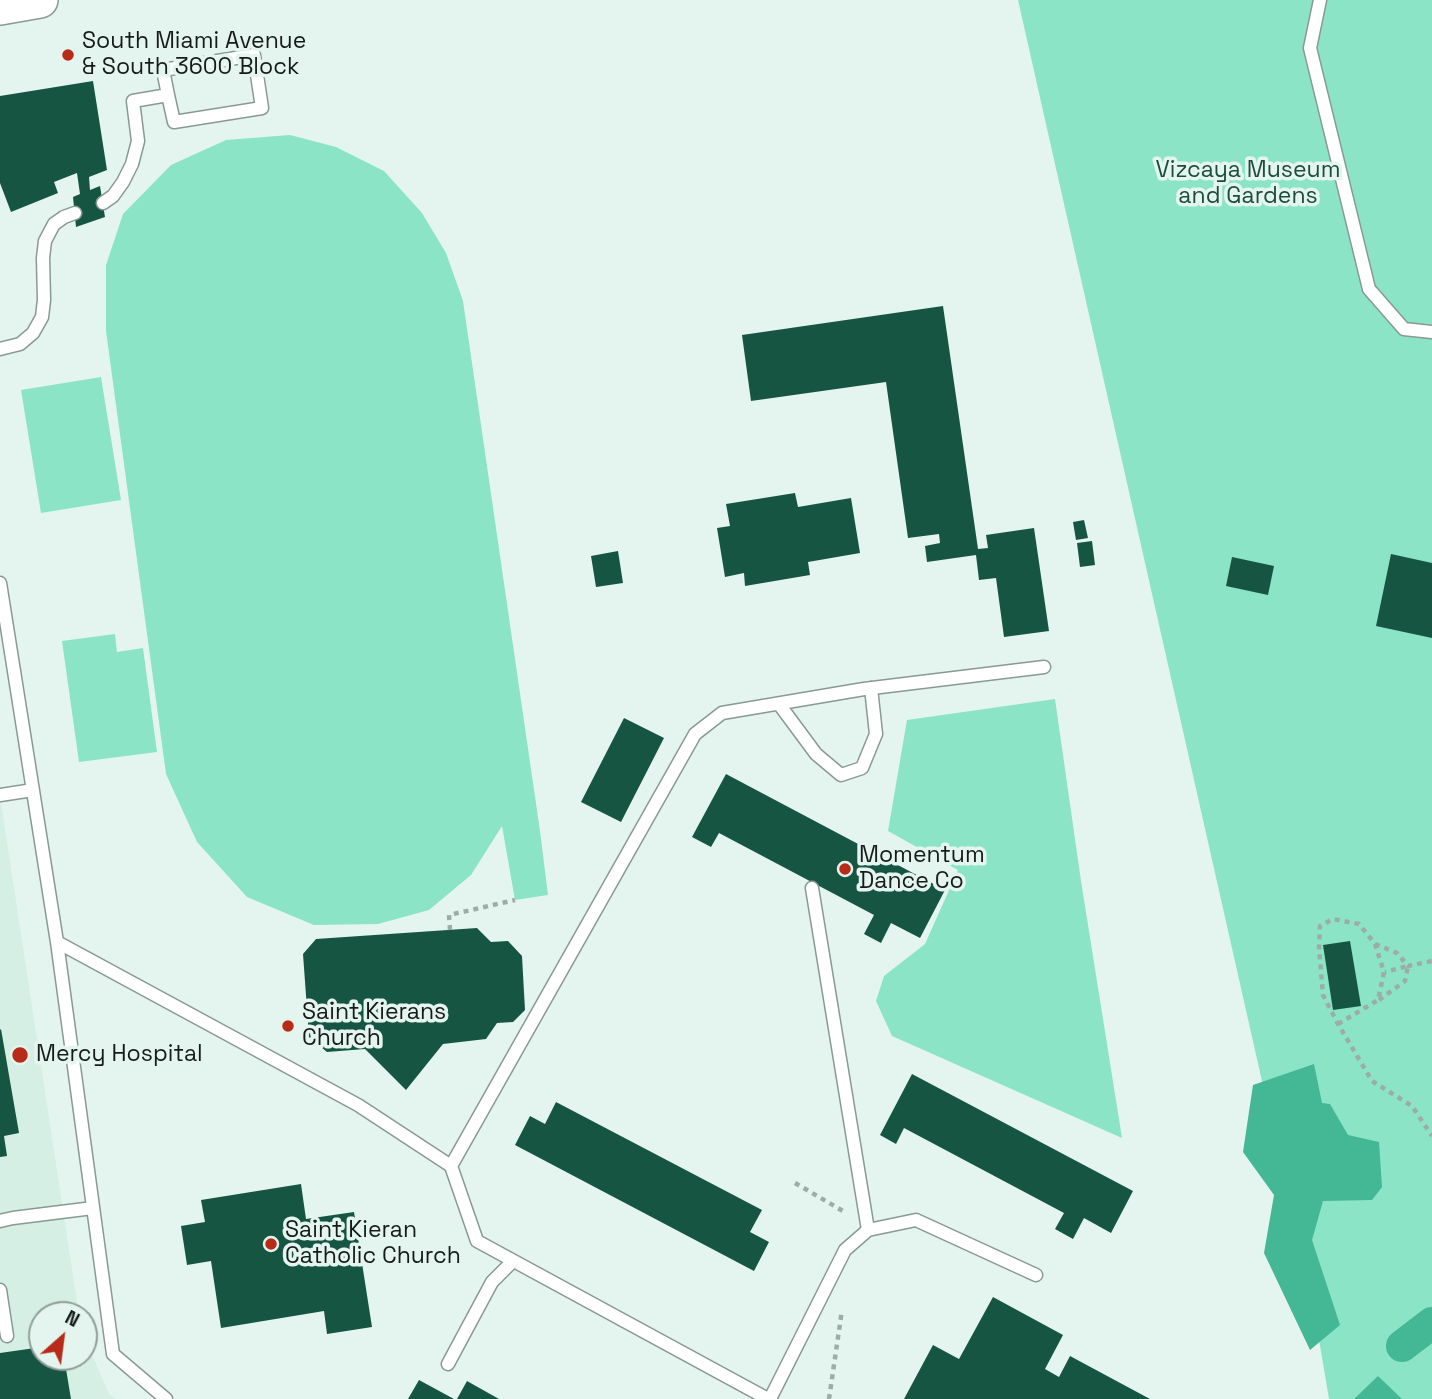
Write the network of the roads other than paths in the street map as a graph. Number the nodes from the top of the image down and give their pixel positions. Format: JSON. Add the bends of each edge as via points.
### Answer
{"nodes":[{"id":1,"x":40,"y":0,"type":"edge"},
{"id":2,"x":1320,"y":0,"type":"edge"},
{"id":3,"x":0,"y":7,"type":"edge"},
{"id":4,"x":168,"y":95,"type":"junction"},
{"id":5,"x":103,"y":203,"type":"dead end"},
{"id":6,"x":75,"y":213,"type":"dead end"},
{"id":7,"x":1432,"y":332,"type":"edge"},
{"id":8,"x":0,"y":349,"type":"edge"},
{"id":9,"x":0,"y":583,"type":"edge"},
{"id":10,"x":6,"y":662,"type":"edge"},
{"id":11,"x":1044,"y":667,"type":"dead end"},
{"id":12,"x":871,"y":688,"type":"junction"},
{"id":13,"x":779,"y":704,"type":"junction"},
{"id":14,"x":33,"y":790,"type":"junction"},
{"id":15,"x":0,"y":795,"type":"edge"},
{"id":16,"x":812,"y":888,"type":"dead end"},
{"id":17,"x":57,"y":942,"type":"junction"},
{"id":18,"x":451,"y":1166,"type":"junction"},
{"id":19,"x":93,"y":1209,"type":"junction"},
{"id":20,"x":0,"y":1221,"type":"edge"},
{"id":21,"x":868,"y":1230,"type":"junction"},
{"id":22,"x":513,"y":1261,"type":"junction"},
{"id":23,"x":1036,"y":1275,"type":"dead end"},
{"id":24,"x":0,"y":1290,"type":"edge"},
{"id":25,"x":7,"y":1336,"type":"dead end"},
{"id":26,"x":448,"y":1364,"type":"dead end"},
{"id":27,"x":166,"y":1399,"type":"edge"},
{"id":28,"x":769,"y":1399,"type":"edge"}],
"edges":[{"from":1,"to":3,"type":"main road"},
{"from":2,"to":7,"type":"lane","via":[[1310,48],[1369,289],[1404,330]]},
{"from":4,"to":4,"type":"lane","via":[[163,70],[254,55],[262,107],[174,122]]},
{"from":4,"to":5,"type":"lane","via":[[133,101],[138,141],[132,164],[113,196]]},
{"from":6,"to":8,"type":"lane","via":[[54,224],[45,241],[42,317],[20,344]]},
{"from":9,"to":10,"type":"lane"},
{"from":10,"to":14,"type":"lane"},
{"from":11,"to":12,"type":"lane"},
{"from":12,"to":13,"type":"lane"},
{"from":12,"to":13,"type":"lane","via":[[876,734],[862,768],[841,775],[816,754]]},
{"from":13,"to":18,"type":"lane","via":[[722,713],[695,734]]},
{"from":14,"to":15,"type":"lane"},
{"from":14,"to":17,"type":"lane"},
{"from":16,"to":21,"type":"lane"},
{"from":17,"to":18,"type":"lane","via":[[358,1105]]},
{"from":17,"to":19,"type":"lane"},
{"from":18,"to":22,"type":"lane","via":[[477,1241]]},
{"from":19,"to":20,"type":"lane"},
{"from":19,"to":27,"type":"lane","via":[[113,1354]]},
{"from":21,"to":23,"type":"lane","via":[[916,1220]]},
{"from":21,"to":28,"type":"lane","via":[[845,1250]]},
{"from":22,"to":26,"type":"lane","via":[[492,1282]]},
{"from":22,"to":28,"type":"lane"},
{"from":24,"to":25,"type":"lane"}]}
